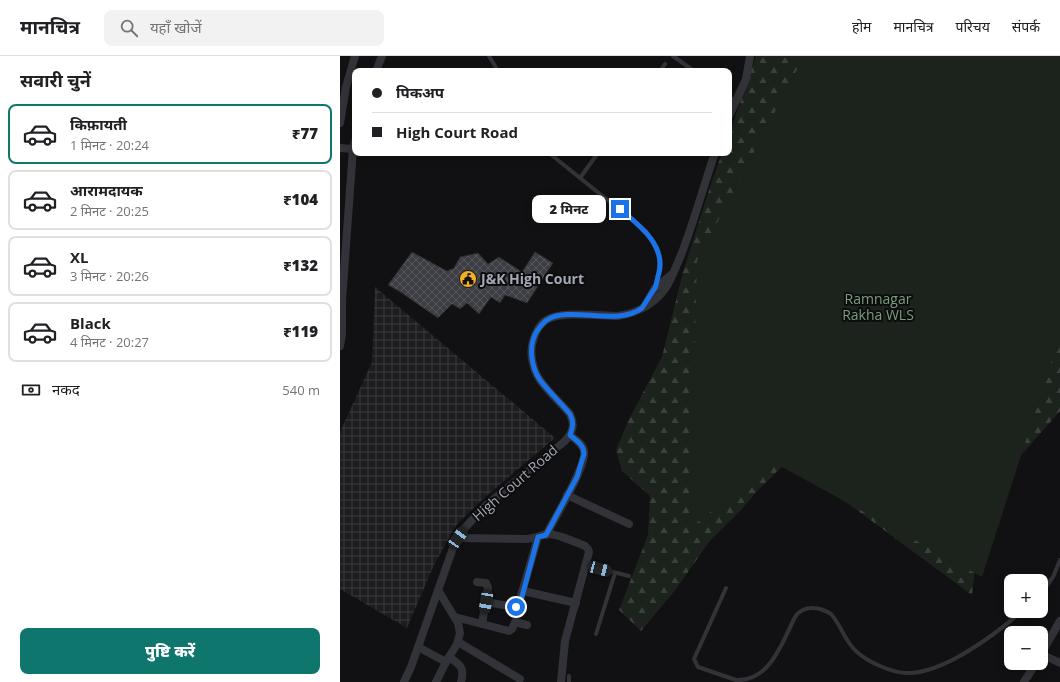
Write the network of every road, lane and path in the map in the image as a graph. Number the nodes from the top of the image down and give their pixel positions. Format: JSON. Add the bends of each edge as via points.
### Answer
{"nodes":[{"id":1,"x":355,"y":56,"type":"edge"},
{"id":2,"x":382,"y":56,"type":"edge"},
{"id":3,"x":489,"y":56,"type":"edge"},
{"id":4,"x":673,"y":56,"type":"edge"},
{"id":5,"x":750,"y":56,"type":"edge"},
{"id":6,"x":665,"y":64,"type":"dead end"},
{"id":7,"x":377,"y":68,"type":"edge"},
{"id":8,"x":496,"y":68,"type":"edge"},
{"id":9,"x":662,"y":68,"type":"edge"},
{"id":10,"x":690,"y":68,"type":"edge"},
{"id":11,"x":343,"y":86,"type":"edge"},
{"id":12,"x":732,"y":99,"type":"edge"},
{"id":13,"x":341,"y":109,"type":"edge"},
{"id":14,"x":340,"y":123,"type":"edge"},
{"id":15,"x":352,"y":145,"type":"edge"},
{"id":16,"x":340,"y":148,"type":"edge"},
{"id":17,"x":353,"y":156,"type":"edge"},
{"id":18,"x":553,"y":156,"type":"edge"},
{"id":19,"x":596,"y":156,"type":"edge"},
{"id":20,"x":714,"y":156,"type":"edge"},
{"id":21,"x":580,"y":178,"type":"junction"},
{"id":22,"x":672,"y":274,"type":"junction"},
{"id":23,"x":655,"y":288,"type":"junction"},
{"id":24,"x":341,"y":307,"type":"edge"},
{"id":25,"x":644,"y":307,"type":"junction"},
{"id":26,"x":340,"y":346,"type":"edge"},
{"id":27,"x":570,"y":435,"type":"junction"},
{"id":28,"x":567,"y":495,"type":"junction"},
{"id":29,"x":629,"y":524,"type":"dead end"},
{"id":30,"x":542,"y":536,"type":"junction"},
{"id":31,"x":458,"y":538,"type":"junction"},
{"id":32,"x":1060,"y":560,"type":"edge"},
{"id":33,"x":586,"y":565,"type":"junction"},
{"id":34,"x":615,"y":573,"type":"junction"},
{"id":35,"x":629,"y":576,"type":"dead end"},
{"id":36,"x":477,"y":582,"type":"dead end"},
{"id":37,"x":1048,"y":584,"type":"edge"},
{"id":38,"x":726,"y":588,"type":"dead end"},
{"id":39,"x":438,"y":590,"type":"junction"},
{"id":40,"x":523,"y":591,"type":"junction"},
{"id":41,"x":486,"y":602,"type":"junction"},
{"id":42,"x":576,"y":603,"type":"junction"},
{"id":43,"x":455,"y":617,"type":"junction"},
{"id":44,"x":1013,"y":618,"type":"edge"},
{"id":45,"x":482,"y":624,"type":"junction"},
{"id":46,"x":527,"y":625,"type":"dead end"},
{"id":47,"x":1059,"y":625,"type":"edge"},
{"id":48,"x":596,"y":634,"type":"dead end"},
{"id":49,"x":458,"y":642,"type":"junction"},
{"id":50,"x":1048,"y":643,"type":"edge"},
{"id":51,"x":418,"y":647,"type":"junction"},
{"id":52,"x":1048,"y":657,"type":"edge"},
{"id":53,"x":447,"y":659,"type":"junction"},
{"id":54,"x":1060,"y":663,"type":"edge"},
{"id":55,"x":1032,"y":670,"type":"edge"},
{"id":56,"x":569,"y":676,"type":"dead end"},
{"id":57,"x":520,"y":679,"type":"dead end"},
{"id":58,"x":404,"y":682,"type":"edge"},
{"id":59,"x":436,"y":682,"type":"edge"},
{"id":60,"x":461,"y":682,"type":"edge"},
{"id":61,"x":561,"y":682,"type":"edge"},
{"id":62,"x":569,"y":682,"type":"edge"},
{"id":63,"x":1024,"y":682,"type":"edge"}],
"edges":[{"from":1,"to":11,"type":"street"},
{"from":2,"to":7,"type":"street"},
{"from":3,"to":8,"type":"lane"},
{"from":4,"to":10,"type":"lane"},
{"from":5,"to":12,"type":"street","via":[[746,79]]},
{"from":6,"to":9,"type":"lane"},
{"from":11,"to":13,"type":"street"},
{"from":13,"to":14,"type":"street"},
{"from":15,"to":16,"type":"street"},
{"from":17,"to":24,"type":"street"},
{"from":18,"to":21,"type":"lane"},
{"from":19,"to":21,"type":"lane"},
{"from":20,"to":22,"type":"street","name":"High Court Road","via":[[690,232]]},
{"from":21,"to":23,"type":"lane","via":[[646,231],[659,259]]},
{"from":22,"to":23,"type":"street"},
{"from":22,"to":25,"type":"street","name":"High Court Road","via":[[665,289]]},
{"from":23,"to":25,"type":"street"},
{"from":24,"to":26,"type":"street"},
{"from":25,"to":27,"type":"street","name":"High Court Road","via":[[618,316],[558,316],[547,320],[535,334],[531,354],[534,367],[539,379],[573,421]]},
{"from":27,"to":28,"type":"street","via":[[580,444],[584,454],[580,470]]},
{"from":27,"to":31,"type":"street","name":"High Court Road","via":[[472,519]]},
{"from":28,"to":29,"type":"street"},
{"from":28,"to":30,"type":"street"},
{"from":30,"to":31,"type":"street","via":[[534,539]]},
{"from":30,"to":33,"type":"street","via":[[552,534],[587,547],[589,552]]},
{"from":30,"to":40,"type":"street"},
{"from":31,"to":39,"type":"street","name":"High Court Road"},
{"from":32,"to":37,"type":"lane"},
{"from":33,"to":34,"type":"lane"},
{"from":33,"to":42,"type":"street"},
{"from":34,"to":35,"type":"lane"},
{"from":34,"to":48,"type":"lane"},
{"from":36,"to":41,"type":"street","via":[[486,583],[488,586]]},
{"from":38,"to":44,"type":"lane","via":[[694,659],[698,667],[736,680],[753,678],[770,664],[798,612],[806,608],[831,614],[852,647],[861,655],[891,670],[908,673],[929,669],[962,655]]},
{"from":39,"to":43,"type":"street"},
{"from":39,"to":51,"type":"street","name":"High Court Road"},
{"from":40,"to":41,"type":"street","via":[[520,604],[516,607]]},
{"from":40,"to":42,"type":"street"},
{"from":41,"to":45,"type":"street"},
{"from":42,"to":61,"type":"street","via":[[565,641]]},
{"from":43,"to":45,"type":"street"},
{"from":43,"to":49,"type":"street","via":[[460,628]]},
{"from":45,"to":46,"type":"street","via":[[509,631],[515,622]]},
{"from":47,"to":50,"type":"street"},
{"from":49,"to":53,"type":"street"},
{"from":49,"to":57,"type":"street"},
{"from":51,"to":53,"type":"street"},
{"from":51,"to":58,"type":"street","name":"High Court Road"},
{"from":52,"to":54,"type":"street"},
{"from":53,"to":59,"type":"street"},
{"from":53,"to":60,"type":"street","via":[[458,663],[462,669]]},
{"from":55,"to":63,"type":"street"},
{"from":56,"to":62,"type":"lane"}]}
